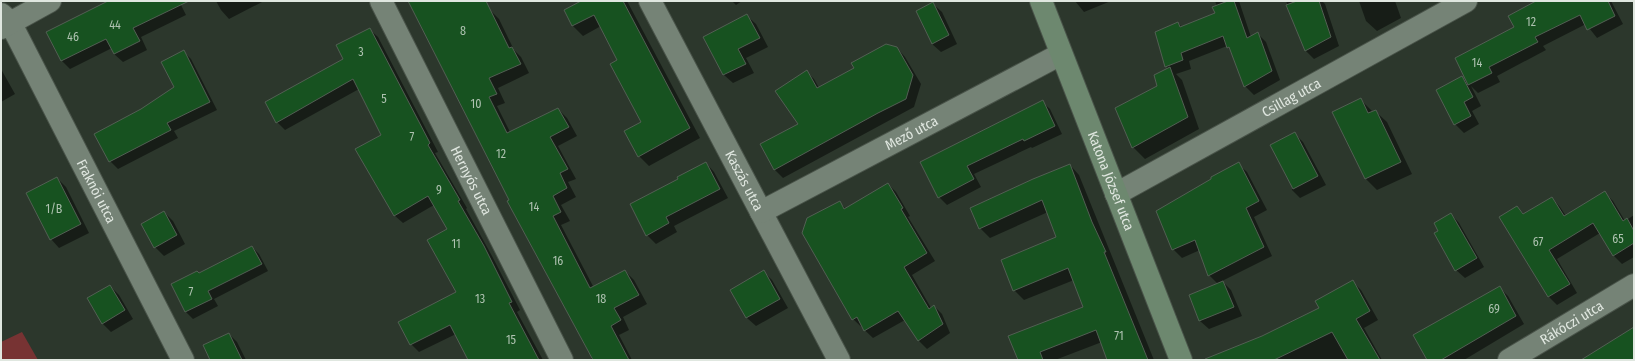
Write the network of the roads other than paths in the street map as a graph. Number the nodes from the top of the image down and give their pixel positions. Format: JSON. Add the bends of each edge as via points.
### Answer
{"nodes":[{"id":1,"x":50,"y":1,"type":"edge"},
{"id":2,"x":381,"y":1,"type":"edge"},
{"id":3,"x":650,"y":1,"type":"edge"},
{"id":4,"x":1041,"y":1,"type":"edge"},
{"id":5,"x":1466,"y":1,"type":"edge"},
{"id":6,"x":4,"y":21,"type":"edge"},
{"id":7,"x":1061,"y":54,"type":"junction"},
{"id":8,"x":1116,"y":194,"type":"junction"},
{"id":9,"x":761,"y":212,"type":"junction"},
{"id":10,"x":1634,"y":285,"type":"edge"},
{"id":11,"x":183,"y":360,"type":"edge"},
{"id":12,"x":562,"y":360,"type":"edge"},
{"id":13,"x":839,"y":360,"type":"edge"},
{"id":14,"x":1182,"y":360,"type":"edge"},
{"id":15,"x":1509,"y":360,"type":"edge"}],
"edges":[{"from":1,"to":6,"type":"street"},
{"from":2,"to":12,"type":"street","name":"Hernyós utca"},
{"from":3,"to":9,"type":"street","name":"Kaszás utca"},
{"from":4,"to":7,"type":"street","name":"Katona József utca"},
{"from":5,"to":8,"type":"street","name":"Csillag utca"},
{"from":6,"to":11,"type":"street","name":"Fraknói utca"},
{"from":7,"to":8,"type":"street","name":"Katona József utca"},
{"from":7,"to":9,"type":"street","name":"Mező utca"},
{"from":8,"to":14,"type":"street","name":"Katona József utca"},
{"from":9,"to":13,"type":"street","name":"Kaszás utca"},
{"from":10,"to":15,"type":"street","name":"Rákóczi utca"}]}
